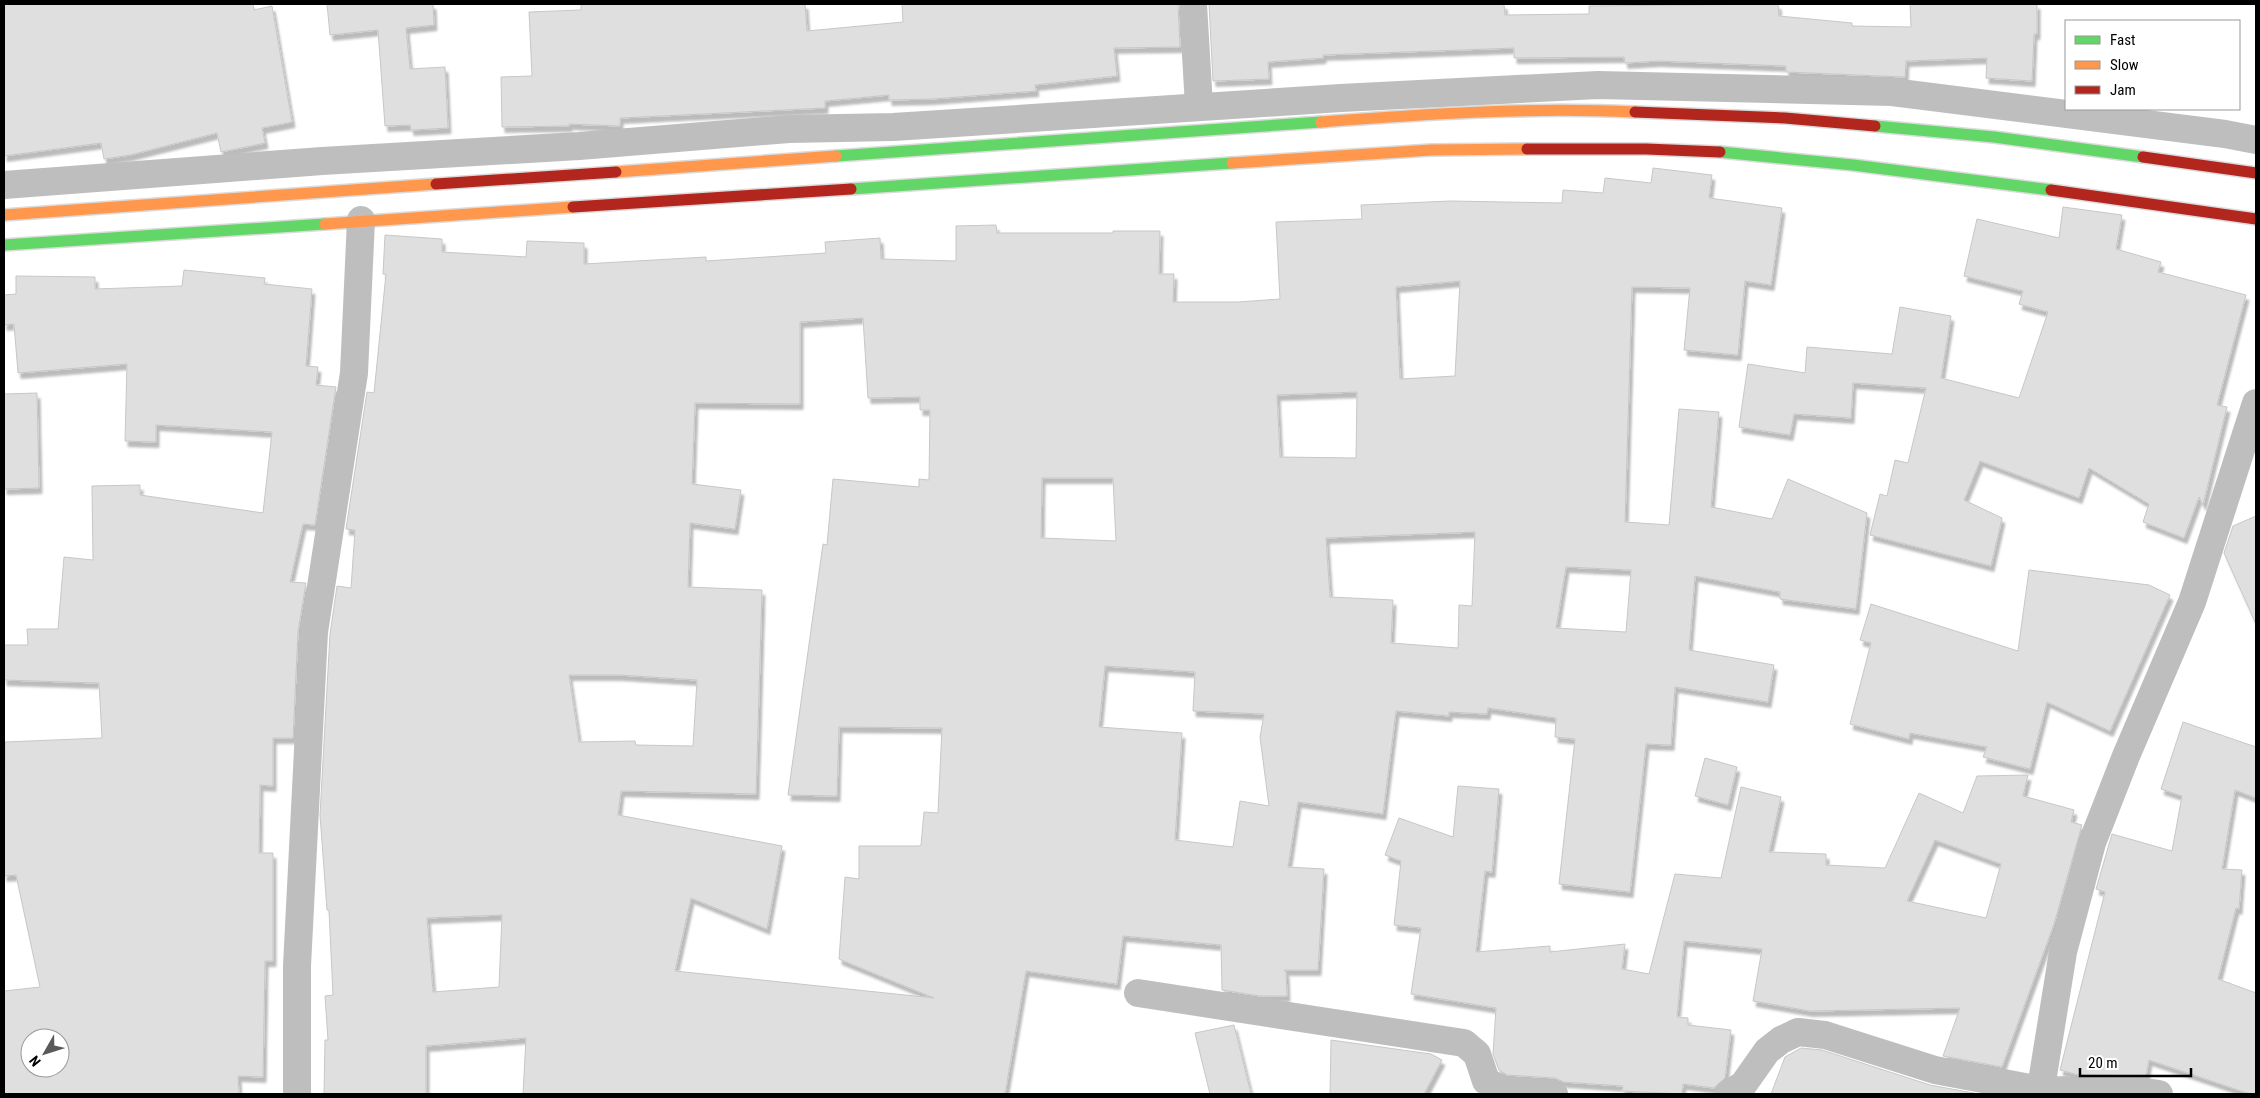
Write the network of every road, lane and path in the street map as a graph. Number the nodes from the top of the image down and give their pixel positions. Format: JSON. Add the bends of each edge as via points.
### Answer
{"nodes":[{"id":1,"x":1193,"y":4,"type":"edge"},
{"id":2,"x":1199,"y":106,"type":"junction"},
{"id":3,"x":2256,"y":140,"type":"edge"},
{"id":4,"x":2256,"y":174,"type":"edge"},
{"id":5,"x":4,"y":185,"type":"edge"},
{"id":6,"x":4,"y":215,"type":"edge"},
{"id":7,"x":2256,"y":219,"type":"edge"},
{"id":8,"x":361,"y":220,"type":"junction"},
{"id":9,"x":4,"y":245,"type":"edge"},
{"id":10,"x":2256,"y":403,"type":"edge"},
{"id":11,"x":1138,"y":993,"type":"dead end"},
{"id":12,"x":2041,"y":1092,"type":"edge"},
{"id":13,"x":297,"y":1094,"type":"edge"},
{"id":14,"x":1554,"y":1094,"type":"edge"},
{"id":15,"x":1728,"y":1094,"type":"edge"},
{"id":16,"x":2159,"y":1094,"type":"edge"}],
"edges":[{"from":1,"to":2,"type":"street"},
{"from":2,"to":3,"type":"street","via":[[1598,85],[1892,92]]},
{"from":2,"to":5,"type":"street","via":[[893,128],[790,129]]},
{"from":4,"to":6,"type":"highway","via":[[1994,137],[1785,118],[1596,110],[1419,115]]},
{"from":7,"to":8,"type":"highway","via":[[1988,179],[1848,164],[1717,152],[1587,148],[1431,150]]},
{"from":8,"to":9,"type":"highway"},
{"from":8,"to":13,"type":"street","via":[[354,374],[314,632],[297,966]]},
{"from":10,"to":12,"type":"street","via":[[2192,602],[2092,843],[2063,952]]},
{"from":11,"to":14,"type":"street","via":[[1464,1043],[1477,1054],[1486,1081],[1503,1090]]},
{"from":12,"to":15,"type":"street","via":[[1935,1070],[1825,1035],[1798,1032],[1767,1051],[1743,1085]]},
{"from":12,"to":16,"type":"street","via":[[2139,1091]]}]}
